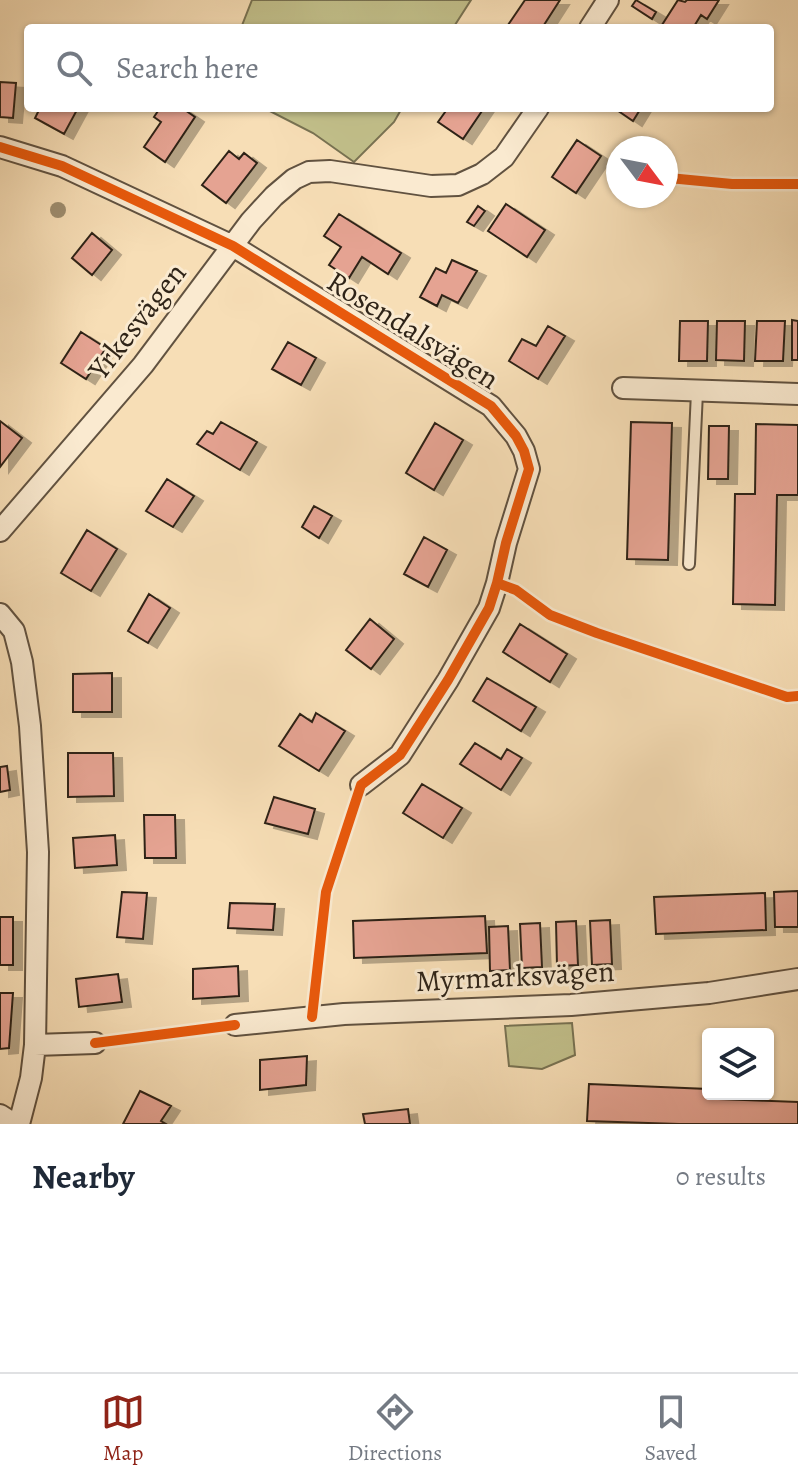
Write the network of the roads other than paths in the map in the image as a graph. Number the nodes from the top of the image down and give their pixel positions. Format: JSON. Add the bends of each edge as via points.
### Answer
{"nodes":[{"id":1,"x":608,"y":0,"type":"edge"},
{"id":2,"x":593,"y":24,"type":"edge"},
{"id":3,"x":535,"y":112,"type":"edge"},
{"id":4,"x":0,"y":147,"type":"edge"},
{"id":5,"x":233,"y":246,"type":"junction"},
{"id":6,"x":623,"y":388,"type":"dead end"},
{"id":7,"x":697,"y":392,"type":"junction"},
{"id":8,"x":798,"y":394,"type":"edge"},
{"id":9,"x":0,"y":531,"type":"edge"},
{"id":10,"x":689,"y":564,"type":"dead end"},
{"id":11,"x":0,"y":614,"type":"edge"},
{"id":12,"x":361,"y":785,"type":"dead end"},
{"id":13,"x":798,"y":979,"type":"edge"},
{"id":14,"x":235,"y":1025,"type":"dead end"},
{"id":15,"x":95,"y":1043,"type":"dead end"},
{"id":16,"x":35,"y":1045,"type":"junction"},
{"id":17,"x":0,"y":1115,"type":"edge"},
{"id":18,"x":16,"y":1124,"type":"edge"}],
"edges":[{"from":1,"to":2,"type":"street"},
{"from":3,"to":5,"type":"street","name":"Yrkesvägen","via":[[504,157],[458,185],[309,172],[274,196]]},
{"from":4,"to":5,"type":"street","name":"Rosendalsvägen","via":[[62,166]]},
{"from":5,"to":9,"type":"street","name":"Yrkesvägen","via":[[143,365]]},
{"from":5,"to":12,"type":"street","name":"Rosendalsvägen","via":[[491,406],[516,436],[529,469],[489,608],[400,755]]},
{"from":6,"to":7,"type":"street"},
{"from":7,"to":8,"type":"street"},
{"from":7,"to":10,"type":"lane"},
{"from":11,"to":16,"type":"street","via":[[14,631],[30,726],[38,852]]},
{"from":13,"to":14,"type":"street","name":"Myrmarksvägen","via":[[571,1005],[344,1014]]},
{"from":15,"to":16,"type":"street"},
{"from":16,"to":18,"type":"street"},
{"from":17,"to":18,"type":"street"}]}
